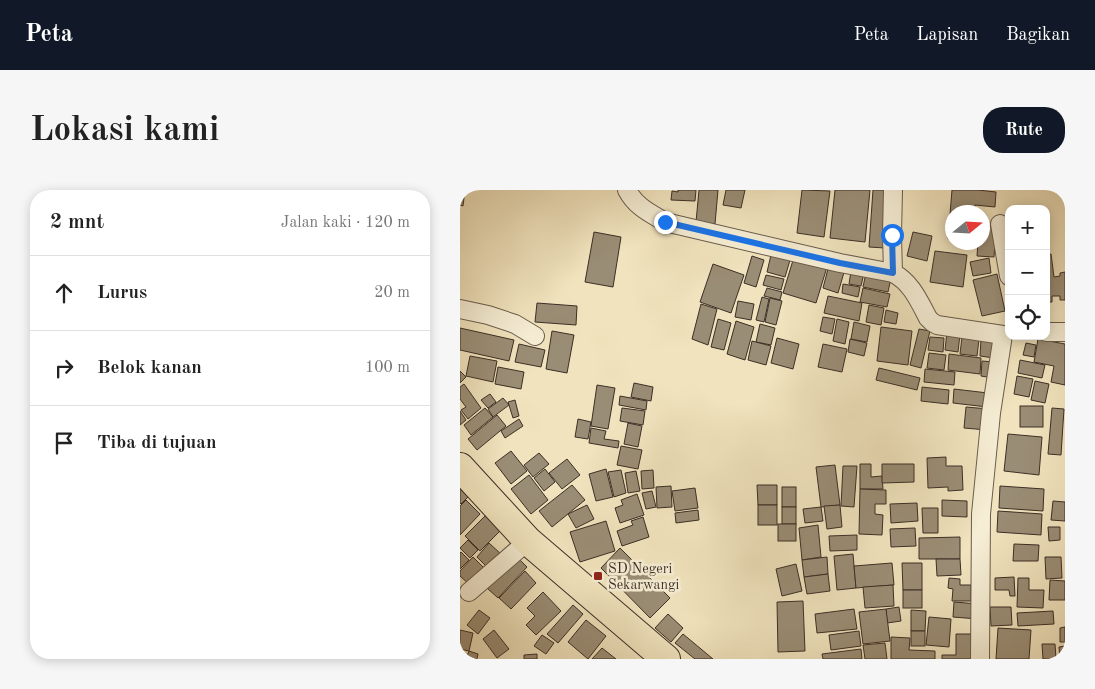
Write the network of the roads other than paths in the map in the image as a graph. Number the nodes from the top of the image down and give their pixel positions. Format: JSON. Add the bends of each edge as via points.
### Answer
{"nodes":[{"id":1,"x":627,"y":190,"type":"edge"},
{"id":2,"x":893,"y":190,"type":"edge"},
{"id":3,"x":1000,"y":224,"type":"dead end"},
{"id":4,"x":1005,"y":253,"type":"edge"},
{"id":5,"x":893,"y":273,"type":"junction"},
{"id":6,"x":460,"y":309,"type":"edge"},
{"id":7,"x":1050,"y":332,"type":"edge"},
{"id":8,"x":1065,"y":332,"type":"edge"},
{"id":9,"x":1005,"y":335,"type":"edge"},
{"id":10,"x":535,"y":336,"type":"dead end"},
{"id":11,"x":1005,"y":340,"type":"edge"},
{"id":12,"x":460,"y":467,"type":"edge"},
{"id":13,"x":528,"y":541,"type":"junction"},
{"id":14,"x":469,"y":592,"type":"dead end"},
{"id":15,"x":666,"y":659,"type":"edge"},
{"id":16,"x":980,"y":659,"type":"edge"}],
"edges":[{"from":1,"to":5,"type":"street","via":[[643,209],[665,222]]},
{"from":2,"to":5,"type":"street"},
{"from":3,"to":4,"type":"street"},
{"from":5,"to":9,"type":"street","via":[[911,288],[932,322]]},
{"from":6,"to":10,"type":"street","via":[[515,324]]},
{"from":7,"to":8,"type":"street"},
{"from":11,"to":16,"type":"street","via":[[991,413],[981,514]]},
{"from":12,"to":13,"type":"main road"},
{"from":13,"to":14,"type":"street"},
{"from":13,"to":15,"type":"main road"}]}
